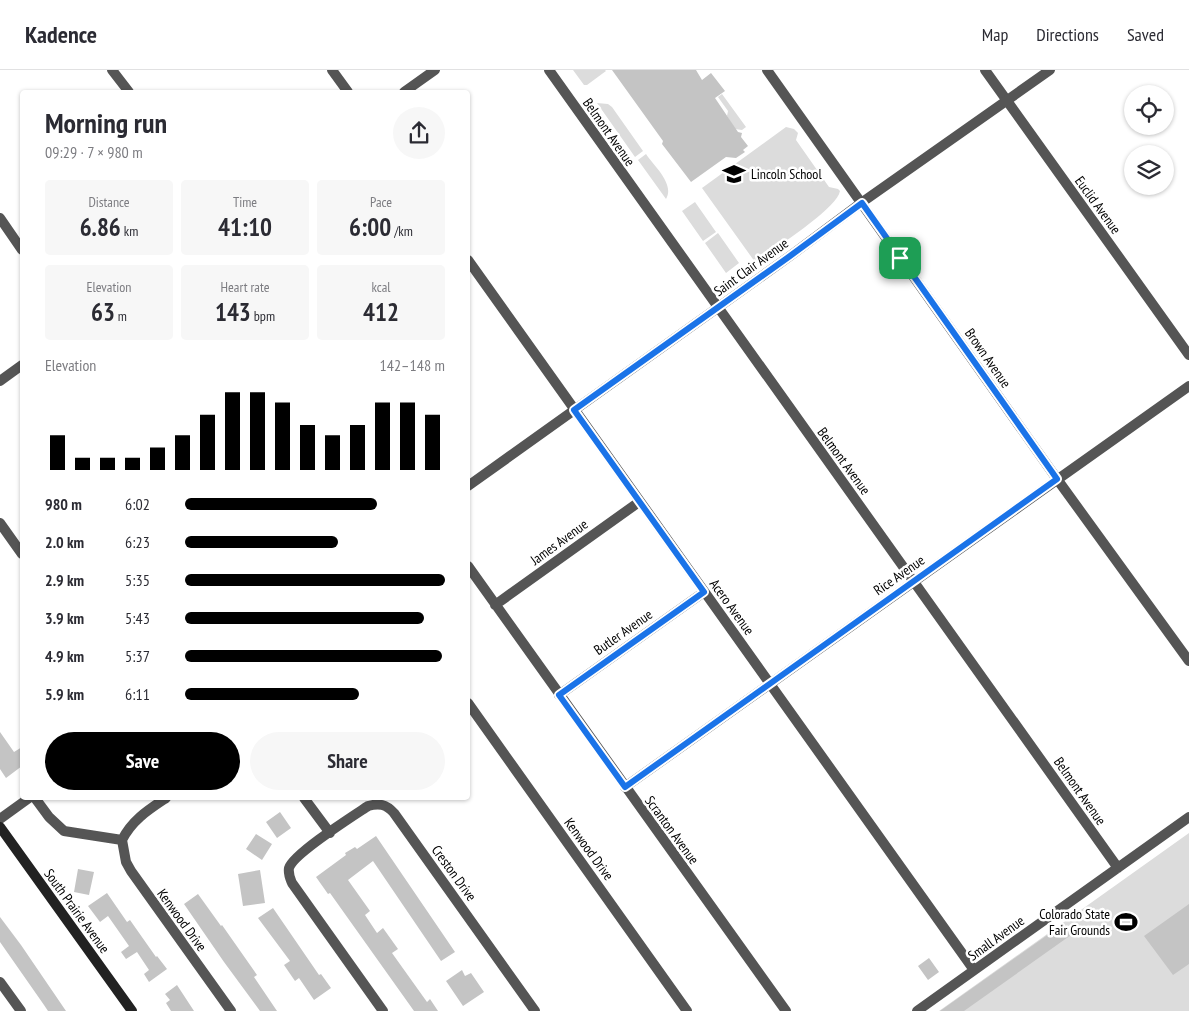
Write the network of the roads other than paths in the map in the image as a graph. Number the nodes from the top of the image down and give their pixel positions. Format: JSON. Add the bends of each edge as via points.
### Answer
{"nodes":[{"id":1,"x":112,"y":70,"type":"edge"},
{"id":2,"x":332,"y":70,"type":"edge"},
{"id":3,"x":435,"y":70,"type":"edge"},
{"id":4,"x":549,"y":70,"type":"edge"},
{"id":5,"x":767,"y":70,"type":"edge"},
{"id":6,"x":985,"y":70,"type":"edge"},
{"id":7,"x":1050,"y":70,"type":"edge"},
{"id":8,"x":127,"y":90,"type":"edge"},
{"id":9,"x":347,"y":90,"type":"edge"},
{"id":10,"x":407,"y":90,"type":"edge"},
{"id":11,"x":1007,"y":100,"type":"junction"},
{"id":12,"x":862,"y":203,"type":"junction"},
{"id":13,"x":0,"y":218,"type":"edge"},
{"id":14,"x":20,"y":247,"type":"edge"},
{"id":15,"x":470,"y":263,"type":"edge"},
{"id":16,"x":717,"y":308,"type":"junction"},
{"id":17,"x":1189,"y":355,"type":"edge"},
{"id":18,"x":20,"y":366,"type":"edge"},
{"id":19,"x":0,"y":381,"type":"edge"},
{"id":20,"x":1189,"y":386,"type":"edge"},
{"id":21,"x":574,"y":410,"type":"junction"},
{"id":22,"x":1057,"y":479,"type":"junction"},
{"id":23,"x":470,"y":485,"type":"edge"},
{"id":24,"x":640,"y":502,"type":"junction"},
{"id":25,"x":0,"y":523,"type":"edge"},
{"id":26,"x":20,"y":551,"type":"edge"},
{"id":27,"x":470,"y":569,"type":"edge"},
{"id":28,"x":914,"y":582,"type":"junction"},
{"id":29,"x":704,"y":592,"type":"junction"},
{"id":30,"x":494,"y":605,"type":"junction"},
{"id":31,"x":1189,"y":661,"type":"edge"},
{"id":32,"x":770,"y":684,"type":"junction"},
{"id":33,"x":559,"y":695,"type":"junction"},
{"id":34,"x":470,"y":706,"type":"edge"},
{"id":35,"x":625,"y":787,"type":"junction"},
{"id":36,"x":26,"y":800,"type":"edge"},
{"id":37,"x":36,"y":800,"type":"edge"},
{"id":38,"x":163,"y":800,"type":"edge"},
{"id":39,"x":305,"y":800,"type":"edge"},
{"id":40,"x":1189,"y":817,"type":"edge"},
{"id":41,"x":0,"y":819,"type":"edge"},
{"id":42,"x":0,"y":827,"type":"edge"},
{"id":43,"x":330,"y":833,"type":"junction"},
{"id":44,"x":122,"y":840,"type":"junction"},
{"id":45,"x":1118,"y":868,"type":"junction"},
{"id":46,"x":974,"y":970,"type":"junction"},
{"id":47,"x":0,"y":982,"type":"edge"},
{"id":48,"x":21,"y":1011,"type":"edge"},
{"id":49,"x":132,"y":1011,"type":"edge"},
{"id":50,"x":231,"y":1011,"type":"edge"},
{"id":51,"x":383,"y":1011,"type":"edge"},
{"id":52,"x":535,"y":1011,"type":"edge"},
{"id":53,"x":687,"y":1011,"type":"edge"},
{"id":54,"x":786,"y":1011,"type":"edge"},
{"id":55,"x":917,"y":1011,"type":"edge"}],
"edges":[{"from":1,"to":8,"type":"street"},
{"from":2,"to":9,"type":"street"},
{"from":3,"to":10,"type":"street"},
{"from":4,"to":16,"type":"street","name":"Belmont Avenue"},
{"from":5,"to":12,"type":"street","name":"Brown Avenue"},
{"from":6,"to":11,"type":"street","name":"Euclid Avenue"},
{"from":7,"to":11,"type":"street","name":"Saint Clair Avenue"},
{"from":11,"to":12,"type":"street","name":"Saint Clair Avenue"},
{"from":11,"to":17,"type":"street","name":"Euclid Avenue"},
{"from":12,"to":16,"type":"street","name":"Saint Clair Avenue"},
{"from":12,"to":22,"type":"street","name":"Brown Avenue"},
{"from":13,"to":14,"type":"street"},
{"from":15,"to":21,"type":"street","name":"Acero Avenue"},
{"from":16,"to":21,"type":"street","name":"Saint Clair Avenue"},
{"from":16,"to":28,"type":"street","name":"Belmont Avenue"},
{"from":18,"to":19,"type":"street"},
{"from":20,"to":22,"type":"street","name":"Rice Avenue"},
{"from":21,"to":23,"type":"street","name":"Saint Clair Avenue"},
{"from":21,"to":24,"type":"street","name":"Acero Avenue"},
{"from":22,"to":28,"type":"street","name":"Rice Avenue"},
{"from":22,"to":31,"type":"street","name":"Brown Avenue"},
{"from":24,"to":29,"type":"street","name":"Acero Avenue"},
{"from":24,"to":30,"type":"street","name":"James Avenue"},
{"from":25,"to":26,"type":"street"},
{"from":27,"to":30,"type":"street","name":"Scranton Avenue"},
{"from":28,"to":32,"type":"street","name":"Rice Avenue"},
{"from":28,"to":45,"type":"street","name":"Belmont Avenue"},
{"from":29,"to":32,"type":"street","name":"Acero Avenue"},
{"from":29,"to":33,"type":"street","name":"Butler Avenue"},
{"from":30,"to":33,"type":"street","name":"Scranton Avenue"},
{"from":32,"to":35,"type":"street","name":"Rice Avenue"},
{"from":32,"to":46,"type":"street","name":"Acero Avenue"},
{"from":33,"to":35,"type":"street","name":"Scranton Avenue"},
{"from":34,"to":53,"type":"street","name":"Kenwood Drive"},
{"from":35,"to":54,"type":"street","name":"Scranton Avenue"},
{"from":36,"to":41,"type":"street"},
{"from":37,"to":44,"type":"street","via":[[49,818],[64,830]]},
{"from":38,"to":44,"type":"street","via":[[136,818]]},
{"from":39,"to":43,"type":"street"},
{"from":40,"to":45,"type":"street","name":"Small Avenue"},
{"from":42,"to":49,"type":"main road","name":"South Prairie Avenue"},
{"from":43,"to":51,"type":"street","name":"Creston Drive","via":[[298,856],[289,868],[289,876]]},
{"from":43,"to":52,"type":"street","name":"Creston Drive","via":[[368,806],[376,804],[390,808]]},
{"from":44,"to":50,"type":"street","name":"Kenwood Drive","via":[[131,871]]},
{"from":45,"to":46,"type":"street","name":"Small Avenue"},
{"from":46,"to":55,"type":"street","name":"Small Avenue"},
{"from":47,"to":48,"type":"street"}]}
